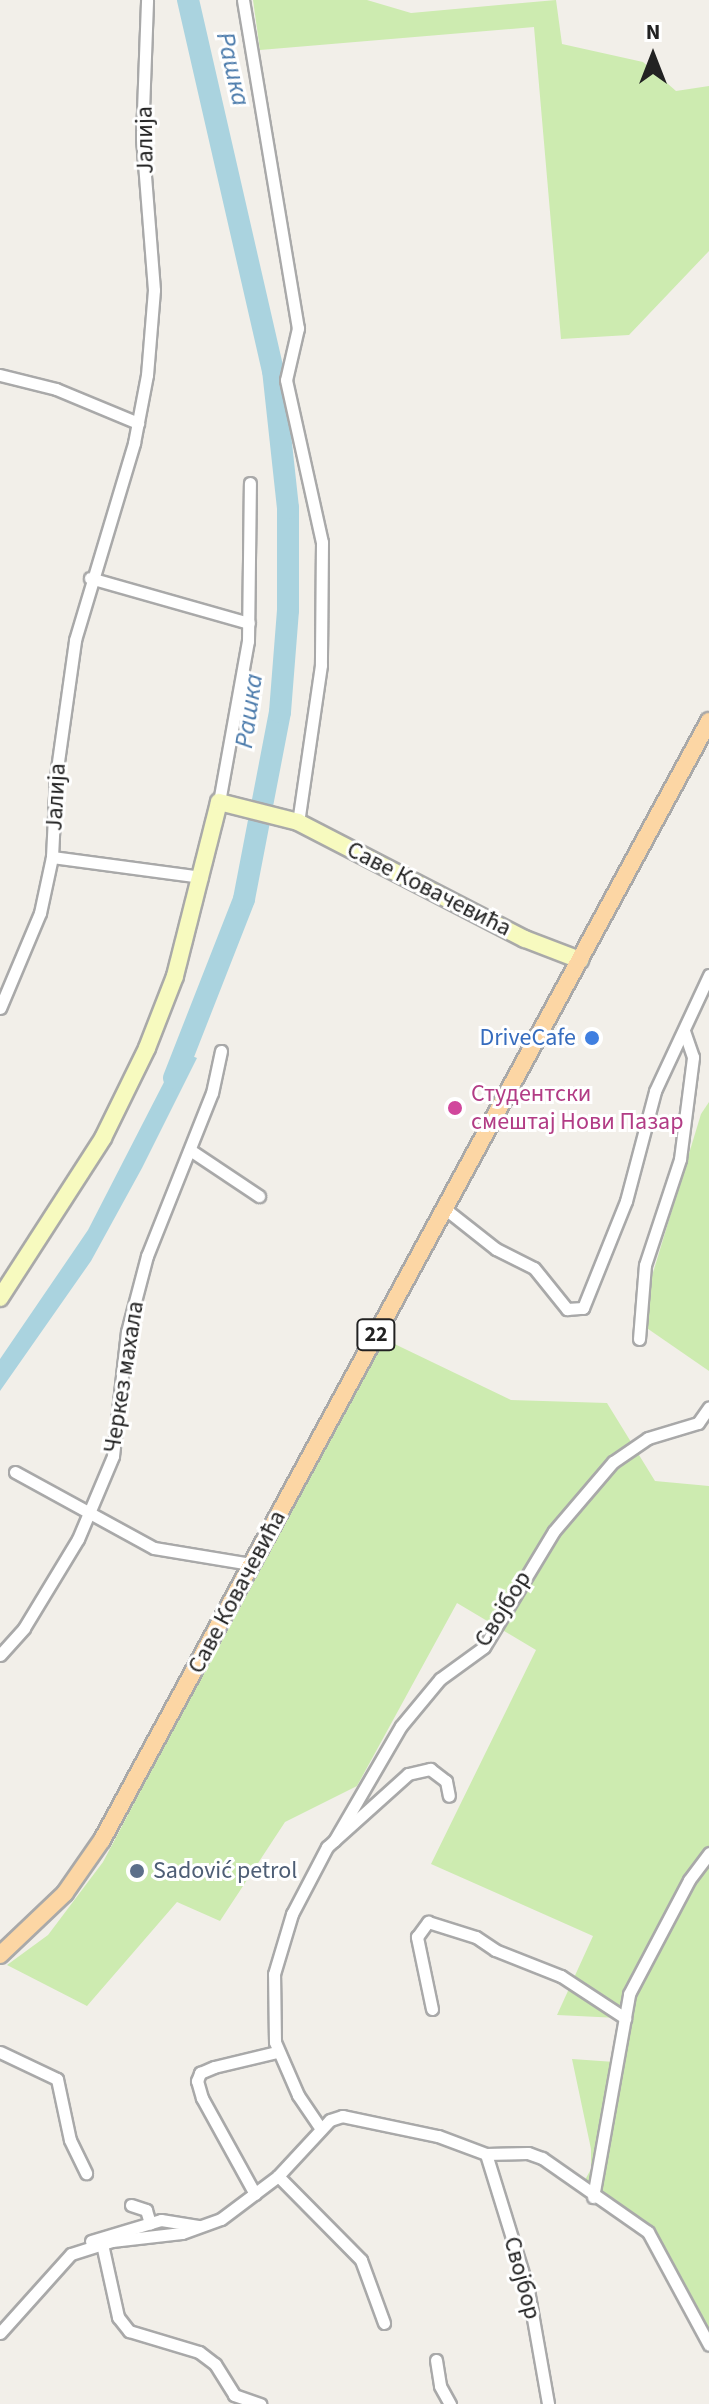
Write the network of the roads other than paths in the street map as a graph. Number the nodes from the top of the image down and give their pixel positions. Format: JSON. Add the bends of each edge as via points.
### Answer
{"nodes":[{"id":1,"x":147,"y":0,"type":"edge"},
{"id":2,"x":243,"y":0,"type":"edge"},
{"id":3,"x":0,"y":375,"type":"edge"},
{"id":4,"x":138,"y":423,"type":"junction"},
{"id":5,"x":250,"y":483,"type":"dead end"},
{"id":6,"x":90,"y":578,"type":"junction"},
{"id":7,"x":249,"y":623,"type":"junction"},
{"id":8,"x":709,"y":721,"type":"edge"},
{"id":9,"x":227,"y":804,"type":"junction"},
{"id":10,"x":298,"y":822,"type":"junction"},
{"id":11,"x":52,"y":857,"type":"junction"},
{"id":12,"x":202,"y":877,"type":"junction"},
{"id":13,"x":580,"y":960,"type":"junction"},
{"id":14,"x":709,"y":975,"type":"edge"},
{"id":15,"x":0,"y":1008,"type":"edge"},
{"id":16,"x":684,"y":1031,"type":"junction"},
{"id":17,"x":221,"y":1051,"type":"dead end"},
{"id":18,"x":190,"y":1150,"type":"junction"},
{"id":19,"x":259,"y":1196,"type":"dead end"},
{"id":20,"x":444,"y":1208,"type":"junction"},
{"id":21,"x":3,"y":1287,"type":"edge"},
{"id":22,"x":639,"y":1339,"type":"dead end"},
{"id":23,"x":709,"y":1407,"type":"edge"},
{"id":24,"x":15,"y":1472,"type":"dead end"},
{"id":25,"x":89,"y":1512,"type":"junction"},
{"id":26,"x":251,"y":1564,"type":"junction"},
{"id":27,"x":0,"y":1655,"type":"edge"},
{"id":28,"x":449,"y":1796,"type":"dead end"},
{"id":29,"x":334,"y":1841,"type":"junction"},
{"id":30,"x":709,"y":1853,"type":"edge"},
{"id":31,"x":0,"y":1955,"type":"edge"},
{"id":32,"x":432,"y":2009,"type":"dead end"},
{"id":33,"x":625,"y":2018,"type":"junction"},
{"id":34,"x":0,"y":2052,"type":"edge"},
{"id":35,"x":277,"y":2052,"type":"junction"},
{"id":36,"x":321,"y":2129,"type":"junction"},
{"id":37,"x":486,"y":2154,"type":"junction"},
{"id":38,"x":86,"y":2173,"type":"dead end"},
{"id":39,"x":278,"y":2176,"type":"junction"},
{"id":40,"x":255,"y":2194,"type":"junction"},
{"id":41,"x":593,"y":2197,"type":"junction"},
{"id":42,"x":131,"y":2205,"type":"dead end"},
{"id":43,"x":150,"y":2223,"type":"junction"},
{"id":44,"x":200,"y":2226,"type":"junction"},
{"id":45,"x":102,"y":2244,"type":"junction"},
{"id":46,"x":85,"y":2247,"type":"junction"},
{"id":47,"x":384,"y":2323,"type":"dead end"},
{"id":48,"x":0,"y":2333,"type":"edge"},
{"id":49,"x":709,"y":2345,"type":"edge"},
{"id":50,"x":436,"y":2360,"type":"dead end"},
{"id":51,"x":260,"y":2404,"type":"edge"},
{"id":52,"x":450,"y":2404,"type":"edge"},
{"id":53,"x":548,"y":2404,"type":"edge"}],
"edges":[{"from":1,"to":4,"type":"street","name":"Јалија","via":[[142,138],[154,302]]},
{"from":2,"to":10,"type":"street","via":[[298,328],[286,380],[322,542],[321,665]]},
{"from":3,"to":4,"type":"street","via":[[66,393]]},
{"from":4,"to":6,"type":"street","name":"Јалија"},
{"from":5,"to":7,"type":"street"},
{"from":6,"to":7,"type":"street"},
{"from":6,"to":11,"type":"street","name":"Јалија","via":[[62,722]]},
{"from":7,"to":9,"type":"street"},
{"from":8,"to":13,"type":"main road","name":"Саве Ковачевића","number":"22"},
{"from":9,"to":10,"type":"street","name":"Саве Ковачевића"},
{"from":9,"to":12,"type":"street"},
{"from":10,"to":13,"type":"street","name":"Саве Ковачевића","via":[[525,939]]},
{"from":11,"to":12,"type":"street"},
{"from":11,"to":15,"type":"street","name":"Јалија","via":[[34,932]]},
{"from":12,"to":21,"type":"street","via":[[175,976],[147,1048],[103,1138]]},
{"from":13,"to":20,"type":"main road","name":"Саве Ковачевића","number":"22"},
{"from":14,"to":16,"type":"street"},
{"from":16,"to":20,"type":"street","via":[[655,1091],[626,1201],[583,1308],[567,1309],[534,1268],[496,1249]]},
{"from":16,"to":22,"type":"street","via":[[693,1057],[680,1159],[645,1265]]},
{"from":17,"to":18,"type":"street","name":"Черкез махала"},
{"from":18,"to":19,"type":"street"},
{"from":18,"to":25,"type":"street","name":"Черкез махала","via":[[147,1256],[127,1332],[113,1456]]},
{"from":20,"to":26,"type":"main road","name":"Саве Ковачевића","number":"22"},
{"from":23,"to":29,"type":"street","name":"Својбор","via":[[698,1423],[636,1446],[590,1489],[519,1582],[484,1647],[440,1679],[401,1726]]},
{"from":24,"to":25,"type":"street"},
{"from":25,"to":26,"type":"street","via":[[154,1548]]},
{"from":25,"to":27,"type":"street","name":"Черкез махала","via":[[24,1628]]},
{"from":26,"to":31,"type":"main road","name":"Саве Ковачевића","number":"22","via":[[88,1863],[47,1913]]},
{"from":28,"to":29,"type":"street","name":"Својбор","via":[[446,1781],[430,1769],[408,1774]]},
{"from":29,"to":35,"type":"street","name":"Својбор","via":[[312,1869],[281,1945],[274,1985]]},
{"from":30,"to":33,"type":"street","via":[[655,1940],[629,1994]]},
{"from":32,"to":33,"type":"street","via":[[417,1937],[428,1922],[476,1937],[561,1976]]},
{"from":33,"to":41,"type":"street"},
{"from":34,"to":38,"type":"street","via":[[57,2079],[70,2140]]},
{"from":35,"to":36,"type":"street","name":"Својбор"},
{"from":35,"to":40,"type":"street","via":[[214,2067],[197,2081]]},
{"from":36,"to":37,"type":"street","via":[[336,2117],[354,2117],[438,2136]]},
{"from":36,"to":39,"type":"street"},
{"from":37,"to":41,"type":"street","via":[[542,2158]]},
{"from":37,"to":53,"type":"street","name":"Својбор","via":[[528,2290]]},
{"from":39,"to":40,"type":"street"},
{"from":39,"to":47,"type":"street","via":[[361,2260]]},
{"from":40,"to":44,"type":"street","via":[[231,2213]]},
{"from":41,"to":49,"type":"street","via":[[620,2209],[648,2232]]},
{"from":42,"to":43,"type":"street","via":[[146,2210]]},
{"from":43,"to":44,"type":"street","via":[[178,2219]]},
{"from":43,"to":46,"type":"street","via":[[102,2236]]},
{"from":44,"to":45,"type":"street"},
{"from":45,"to":46,"type":"street"},
{"from":45,"to":51,"type":"street","via":[[118,2317],[129,2331],[199,2352],[215,2364],[234,2395]]},
{"from":46,"to":48,"type":"street","via":[[62,2261]]},
{"from":50,"to":52,"type":"street","via":[[440,2386]]}]}
